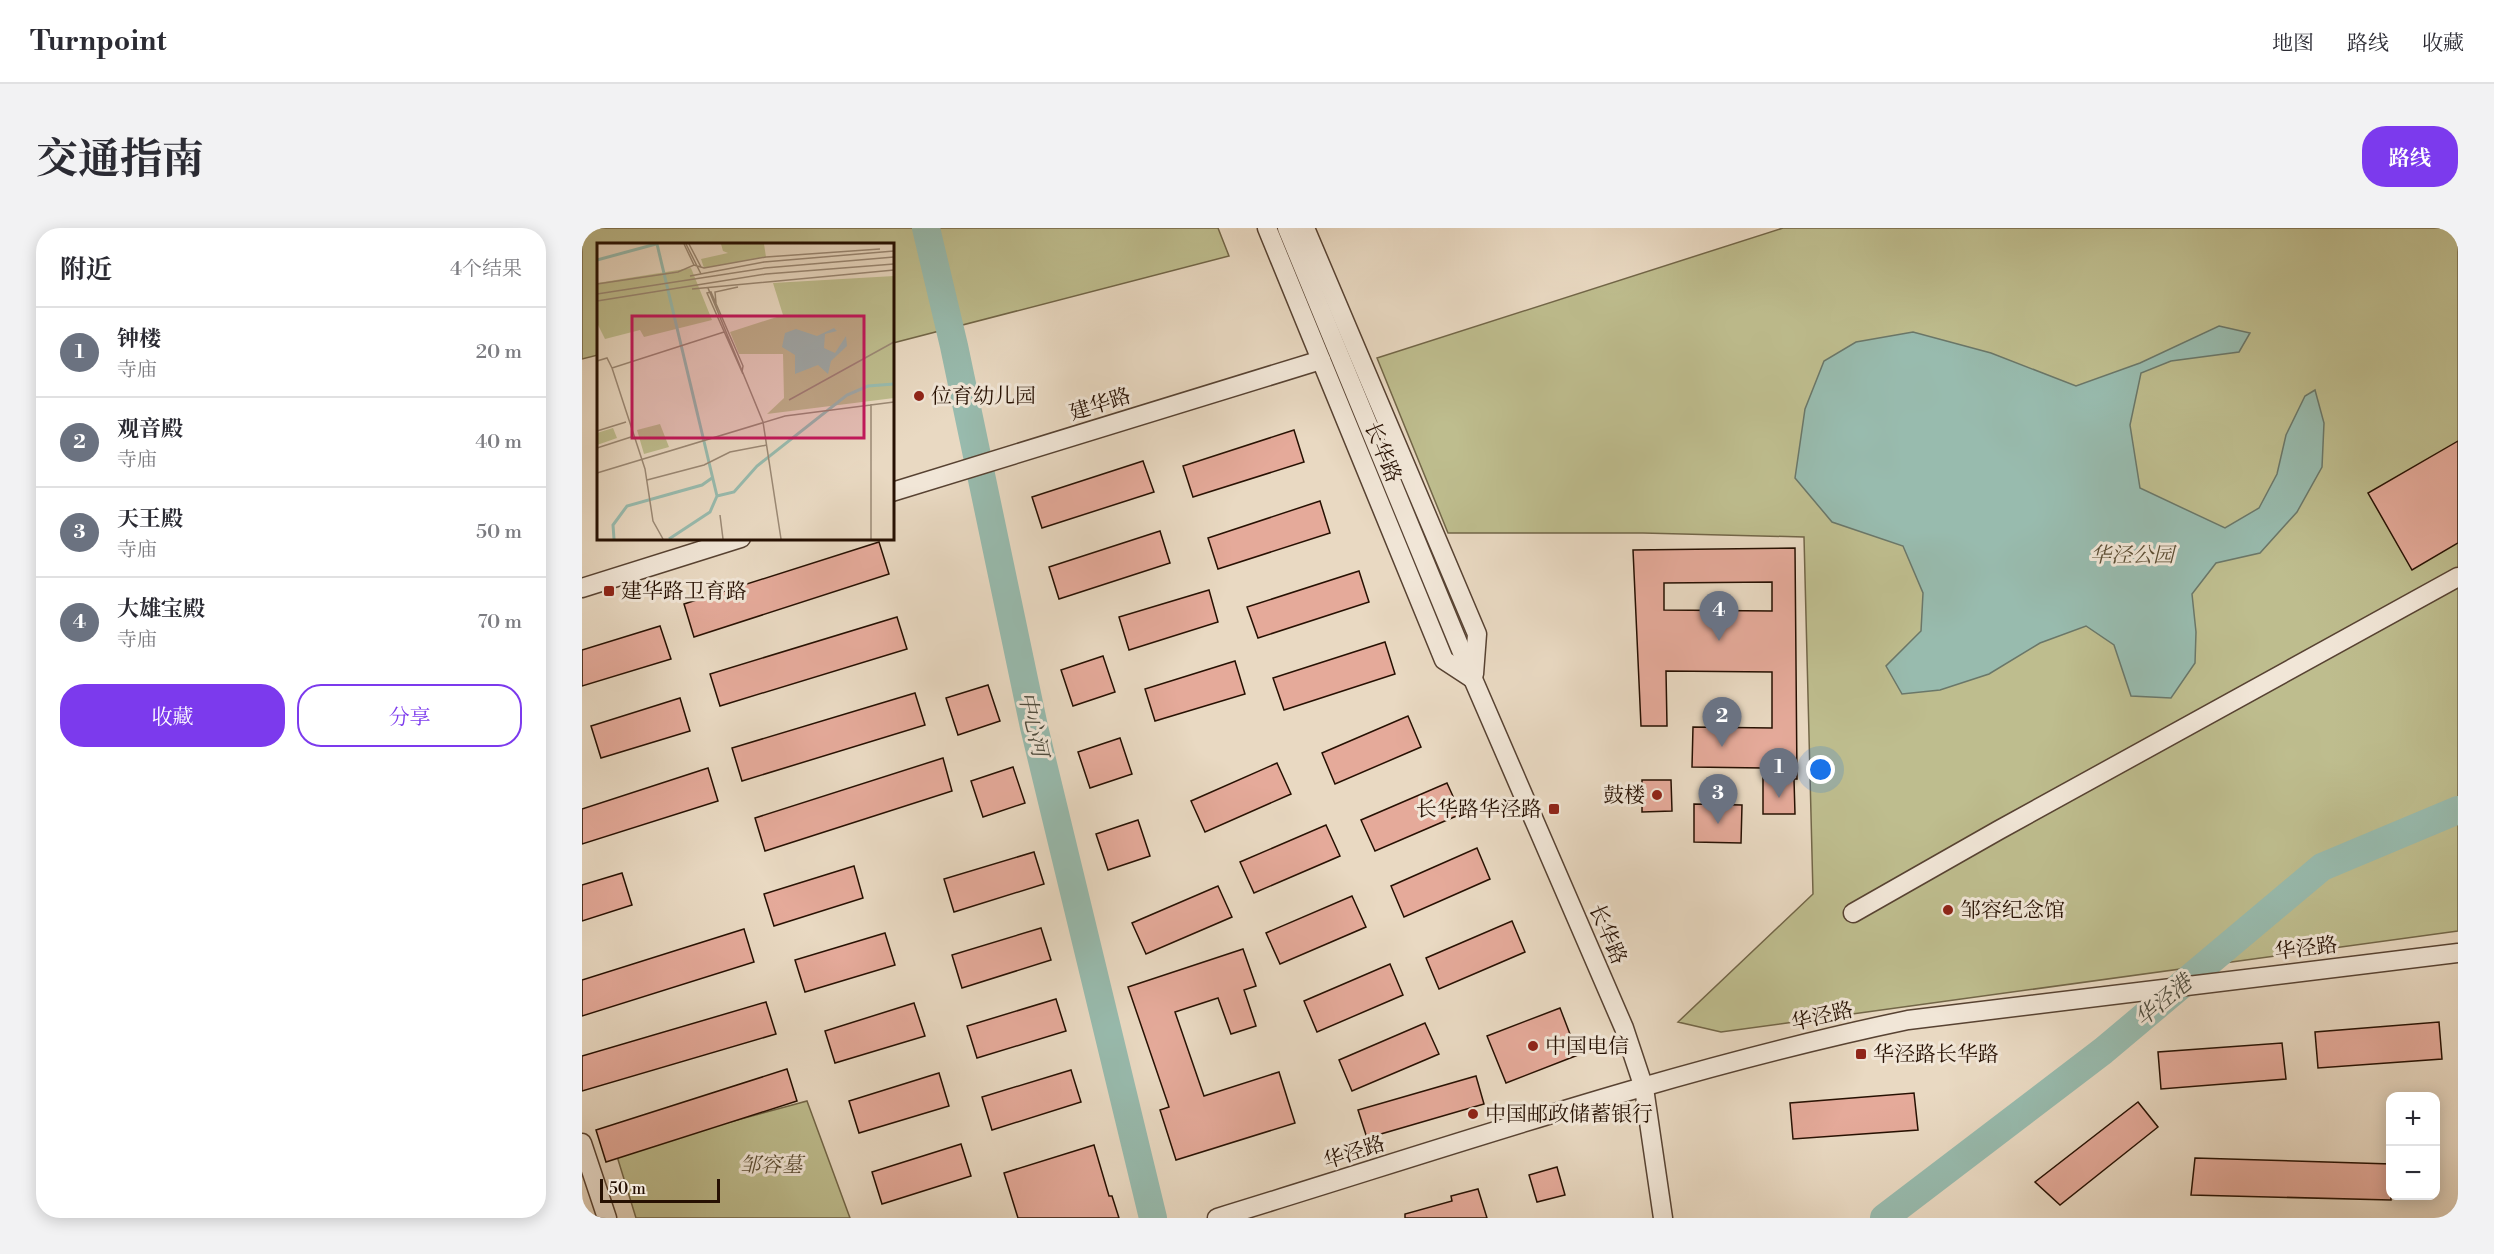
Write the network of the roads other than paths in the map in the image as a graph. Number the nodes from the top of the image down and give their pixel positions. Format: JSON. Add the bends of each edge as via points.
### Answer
{"nodes":[{"id":1,"x":1267,"y":228,"type":"edge"},
{"id":2,"x":1287,"y":228,"type":"edge"},
{"id":3,"x":1305,"y":228,"type":"edge"},
{"id":4,"x":1321,"y":360,"type":"junction"},
{"id":5,"x":894,"y":491,"type":"edge"},
{"id":6,"x":735,"y":540,"type":"edge"},
{"id":7,"x":2458,"y":577,"type":"edge"},
{"id":8,"x":582,"y":588,"type":"edge"},
{"id":9,"x":1473,"y":679,"type":"junction"},
{"id":10,"x":1853,"y":913,"type":"dead end"},
{"id":11,"x":2458,"y":953,"type":"edge"},
{"id":12,"x":1644,"y":1088,"type":"junction"},
{"id":13,"x":582,"y":1143,"type":"edge"},
{"id":14,"x":607,"y":1218,"type":"edge"},
{"id":15,"x":1217,"y":1218,"type":"edge"},
{"id":16,"x":1664,"y":1218,"type":"edge"}],
"edges":[{"from":1,"to":4,"type":"street","name":"长华路"},
{"from":2,"to":9,"type":"street","name":"长华路"},
{"from":3,"to":9,"type":"street","name":"长华路","via":[[1477,634]]},
{"from":4,"to":5,"type":"street","name":"建华路"},
{"from":4,"to":9,"type":"street","name":"长华路","via":[[1444,660]]},
{"from":6,"to":8,"type":"street"},
{"from":7,"to":10,"type":"street"},
{"from":9,"to":12,"type":"street","name":"长华路","via":[[1624,1028]]},
{"from":11,"to":12,"type":"street","name":"华泾路","via":[[1908,1020],[1785,1048]]},
{"from":12,"to":15,"type":"street","name":"华泾路"},
{"from":12,"to":16,"type":"street","name":"长华路"},
{"from":13,"to":14,"type":"street"}]}
